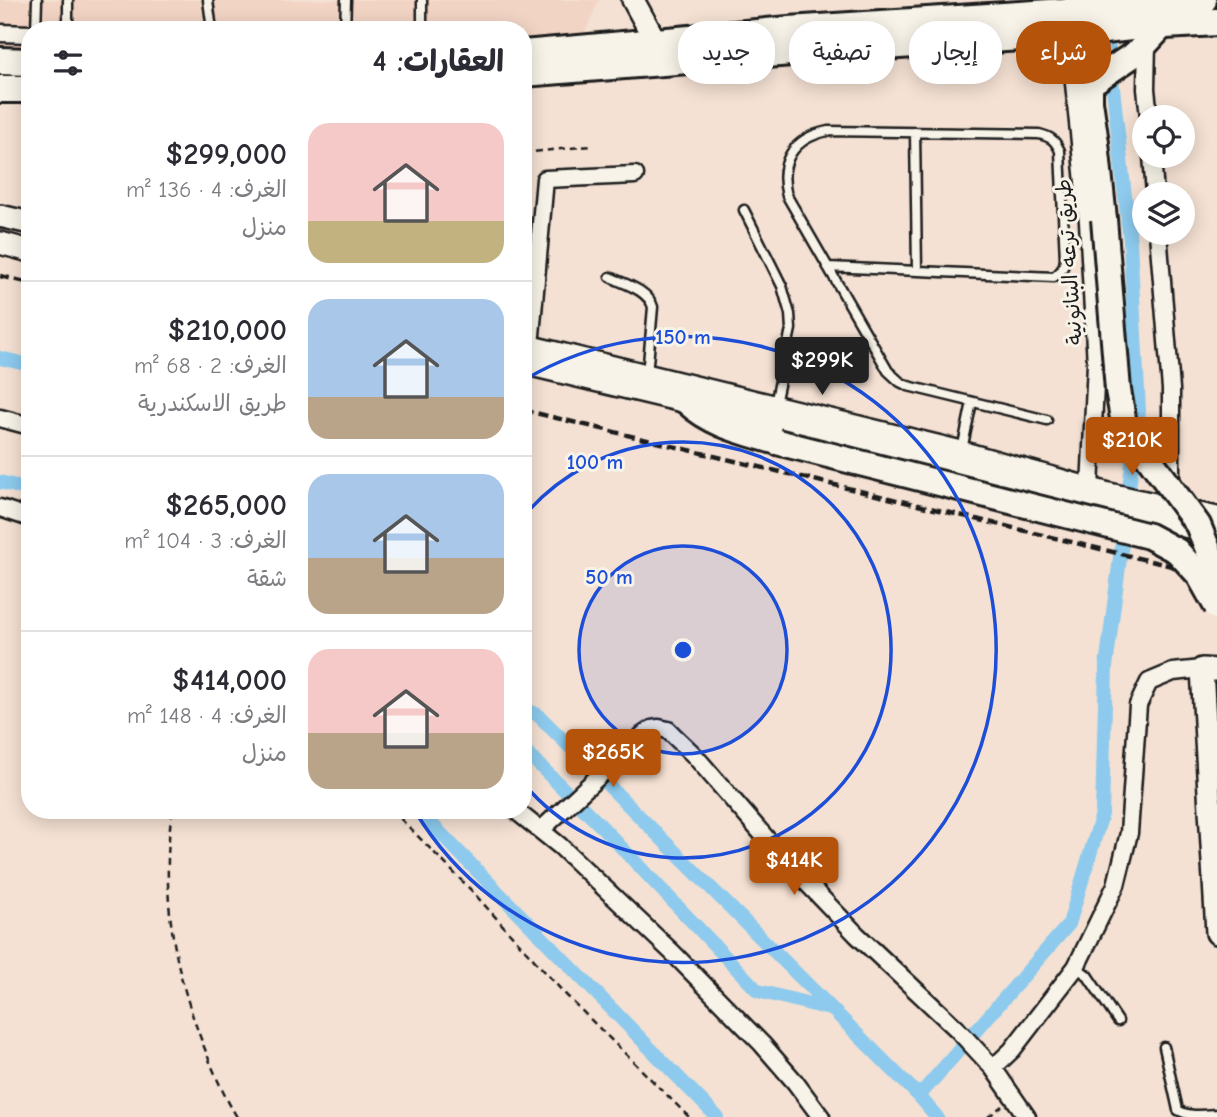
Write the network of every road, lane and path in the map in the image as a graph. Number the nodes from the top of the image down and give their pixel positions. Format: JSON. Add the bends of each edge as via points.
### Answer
{"nodes":[{"id":1,"x":37,"y":0,"type":"edge"},
{"id":2,"x":68,"y":0,"type":"edge"},
{"id":3,"x":208,"y":0,"type":"edge"},
{"id":4,"x":346,"y":0,"type":"edge"},
{"id":5,"x":422,"y":0,"type":"edge"},
{"id":6,"x":633,"y":0,"type":"edge"},
{"id":7,"x":1203,"y":0,"type":"edge"},
{"id":8,"x":36,"y":21,"type":"edge"},
{"id":9,"x":68,"y":21,"type":"edge"},
{"id":10,"x":211,"y":21,"type":"edge"},
{"id":11,"x":345,"y":21,"type":"edge"},
{"id":12,"x":422,"y":21,"type":"edge"},
{"id":13,"x":1071,"y":21,"type":"edge"},
{"id":14,"x":1140,"y":22,"type":"edge"},
{"id":15,"x":1217,"y":22,"type":"edge"},
{"id":16,"x":1111,"y":24,"type":"edge"},
{"id":17,"x":0,"y":33,"type":"edge"},
{"id":18,"x":21,"y":34,"type":"edge"},
{"id":19,"x":662,"y":52,"type":"junction"},
{"id":20,"x":532,"y":54,"type":"edge"},
{"id":21,"x":0,"y":61,"type":"edge"},
{"id":22,"x":21,"y":62,"type":"edge"},
{"id":23,"x":532,"y":72,"type":"edge"},
{"id":24,"x":1079,"y":84,"type":"edge"},
{"id":25,"x":0,"y":89,"type":"edge"},
{"id":26,"x":21,"y":89,"type":"edge"},
{"id":27,"x":1148,"y":105,"type":"edge"},
{"id":28,"x":915,"y":132,"type":"junction"},
{"id":29,"x":592,"y":146,"type":"dead end"},
{"id":30,"x":532,"y":151,"type":"edge"},
{"id":31,"x":635,"y":175,"type":"dead end"},
{"id":32,"x":744,"y":210,"type":"dead end"},
{"id":33,"x":0,"y":216,"type":"edge"},
{"id":34,"x":21,"y":221,"type":"edge"},
{"id":35,"x":0,"y":243,"type":"edge"},
{"id":36,"x":1159,"y":245,"type":"edge"},
{"id":37,"x":21,"y":249,"type":"edge"},
{"id":38,"x":828,"y":267,"type":"junction"},
{"id":39,"x":917,"y":270,"type":"junction"},
{"id":40,"x":610,"y":277,"type":"dead end"},
{"id":41,"x":532,"y":291,"type":"edge"},
{"id":42,"x":532,"y":352,"type":"edge"},
{"id":43,"x":532,"y":353,"type":"edge"},
{"id":44,"x":647,"y":375,"type":"junction"},
{"id":45,"x":687,"y":402,"type":"junction"},
{"id":46,"x":972,"y":402,"type":"junction"},
{"id":47,"x":775,"y":407,"type":"junction"},
{"id":48,"x":0,"y":418,"type":"edge"},
{"id":49,"x":1047,"y":420,"type":"dead end"},
{"id":50,"x":21,"y":424,"type":"edge"},
{"id":51,"x":961,"y":452,"type":"junction"},
{"id":52,"x":1102,"y":497,"type":"junction"},
{"id":53,"x":0,"y":508,"type":"edge"},
{"id":54,"x":1171,"y":508,"type":"junction"},
{"id":55,"x":1144,"y":509,"type":"junction"},
{"id":56,"x":21,"y":514,"type":"edge"},
{"id":57,"x":1217,"y":518,"type":"edge"},
{"id":58,"x":1217,"y":534,"type":"edge"},
{"id":59,"x":1217,"y":598,"type":"edge"},
{"id":60,"x":1217,"y":607,"type":"edge"},
{"id":61,"x":1210,"y":669,"type":"edge"},
{"id":62,"x":171,"y":819,"type":"edge"},
{"id":63,"x":400,"y":819,"type":"edge"},
{"id":64,"x":526,"y":819,"type":"edge"},
{"id":65,"x":541,"y":831,"type":"junction"},
{"id":66,"x":1217,"y":933,"type":"edge"},
{"id":67,"x":1076,"y":967,"type":"junction"},
{"id":68,"x":1118,"y":1021,"type":"dead end"},
{"id":69,"x":1164,"y":1047,"type":"dead end"},
{"id":70,"x":993,"y":1068,"type":"junction"},
{"id":71,"x":1217,"y":1114,"type":"edge"},
{"id":72,"x":237,"y":1117,"type":"edge"},
{"id":73,"x":689,"y":1117,"type":"edge"},
{"id":74,"x":821,"y":1117,"type":"edge"},
{"id":75,"x":1027,"y":1117,"type":"edge"}],
"edges":[{"from":1,"to":8,"type":"lane"},
{"from":2,"to":9,"type":"lane"},
{"from":3,"to":10,"type":"lane"},
{"from":4,"to":11,"type":"lane"},
{"from":5,"to":12,"type":"lane"},
{"from":6,"to":19,"type":"main road"},
{"from":7,"to":14,"type":"highway"},
{"from":13,"to":19,"type":"highway","via":[[1063,12],[789,30]]},
{"from":14,"to":15,"type":"highway"},
{"from":14,"to":16,"type":"highway"},
{"from":14,"to":27,"type":"street"},
{"from":14,"to":59,"type":"main road","bridge":true,"via":[[1090,84],[1118,390],[1124,424],[1198,526],[1214,564]]},
{"from":17,"to":18,"type":"street"},
{"from":19,"to":20,"type":"highway"},
{"from":19,"to":23,"type":"highway"},
{"from":21,"to":22,"type":"highway"},
{"from":24,"to":52,"type":"street","name":"طريق ترعه البتانونية"},
{"from":25,"to":26,"type":"highway"},
{"from":28,"to":38,"type":"lane","via":[[828,131],[804,139],[794,148],[784,171],[787,196]]},
{"from":28,"to":39,"type":"lane"},
{"from":28,"to":39,"type":"lane","via":[[1049,136],[1060,151],[1065,259],[1065,266],[1054,276]]},
{"from":29,"to":30,"type":"path"},
{"from":31,"to":41,"type":"street","via":[[545,179]]},
{"from":32,"to":47,"type":"lane","via":[[782,286],[790,314]]},
{"from":33,"to":34,"type":"main road"},
{"from":35,"to":37,"type":"main road"},
{"from":36,"to":54,"type":"street","via":[[1171,389]]},
{"from":38,"to":39,"type":"lane"},
{"from":38,"to":46,"type":"lane","via":[[894,377],[908,386]]},
{"from":40,"to":44,"type":"lane","via":[[644,293],[652,302]]},
{"from":42,"to":44,"type":"main road"},
{"from":43,"to":45,"type":"main road"},
{"from":44,"to":47,"type":"main road"},
{"from":45,"to":52,"type":"main road"},
{"from":45,"to":60,"type":"main road","bridge":true,"via":[[720,424],[778,442],[1149,536],[1177,551],[1199,575]]},
{"from":46,"to":49,"type":"lane"},
{"from":46,"to":51,"type":"lane"},
{"from":47,"to":51,"type":"main road"},
{"from":48,"to":50,"type":"street"},
{"from":51,"to":52,"type":"main road"},
{"from":52,"to":55,"type":"main road"},
{"from":53,"to":56,"type":"street"},
{"from":54,"to":55,"type":"main road"},
{"from":54,"to":57,"type":"main road"},
{"from":55,"to":58,"type":"main road"},
{"from":61,"to":66,"type":"main road"},
{"from":61,"to":67,"type":"street","via":[[1173,672],[1149,682],[1139,705],[1129,833],[1116,885]]},
{"from":62,"to":72,"type":"path","via":[[167,885],[174,946],[193,1018]]},
{"from":63,"to":73,"type":"path"},
{"from":64,"to":65,"type":"street"},
{"from":65,"to":70,"type":"street","via":[[643,735],[652,729],[668,730],[783,859]]},
{"from":65,"to":74,"type":"street","via":[[734,1015]]},
{"from":67,"to":68,"type":"lane","via":[[1087,975]]},
{"from":67,"to":70,"type":"street"},
{"from":69,"to":71,"type":"lane","via":[[1178,1110],[1192,1116]]},
{"from":70,"to":75,"type":"street"}]}
